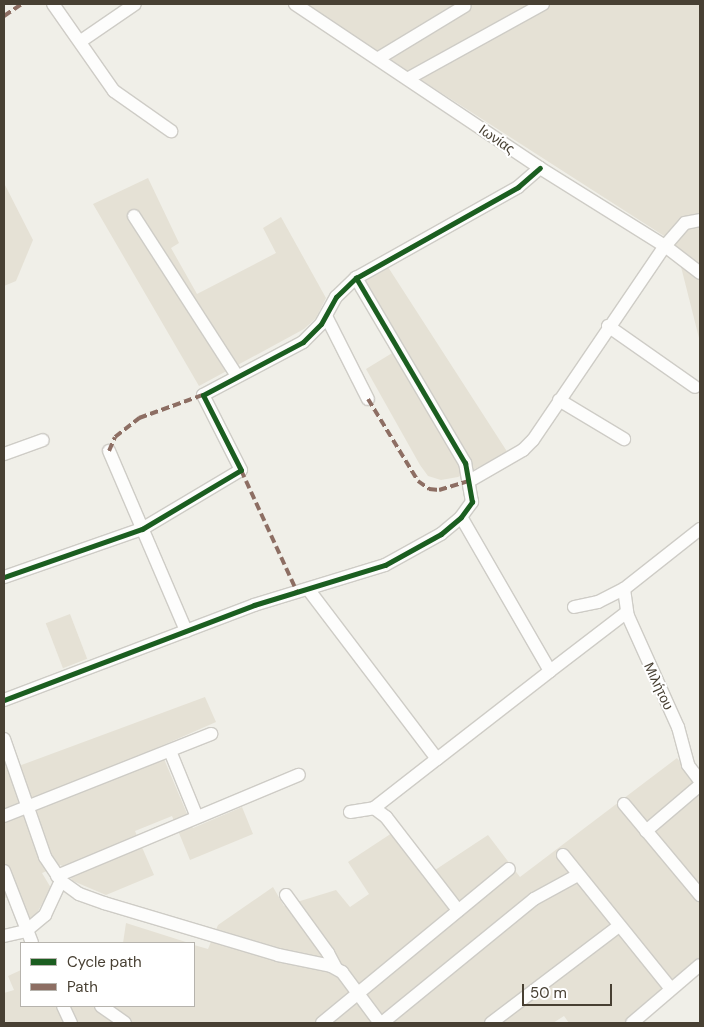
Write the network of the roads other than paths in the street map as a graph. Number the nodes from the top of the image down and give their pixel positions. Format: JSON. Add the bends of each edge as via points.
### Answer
{"nodes":[{"id":1,"x":52,"y":4,"type":"edge"},
{"id":2,"x":134,"y":4,"type":"edge"},
{"id":3,"x":294,"y":4,"type":"edge"},
{"id":4,"x":543,"y":4,"type":"edge"},
{"id":5,"x":465,"y":6,"type":"dead end"},
{"id":6,"x":312,"y":7,"type":"edge"},
{"id":7,"x":81,"y":41,"type":"junction"},
{"id":8,"x":379,"y":58,"type":"junction"},
{"id":9,"x":409,"y":78,"type":"junction"},
{"id":10,"x":171,"y":131,"type":"dead end"},
{"id":11,"x":540,"y":168,"type":"junction"},
{"id":12,"x":134,"y":216,"type":"dead end"},
{"id":13,"x":700,"y":220,"type":"edge"},
{"id":14,"x":665,"y":246,"type":"junction"},
{"id":15,"x":700,"y":273,"type":"edge"},
{"id":16,"x":356,"y":278,"type":"junction"},
{"id":17,"x":326,"y":316,"type":"junction"},
{"id":18,"x":608,"y":326,"type":"junction"},
{"id":19,"x":238,"y":376,"type":"junction"},
{"id":20,"x":695,"y":387,"type":"dead end"},
{"id":21,"x":368,"y":399,"type":"dead end"},
{"id":22,"x":559,"y":400,"type":"junction"},
{"id":23,"x":624,"y":439,"type":"dead end"},
{"id":24,"x":44,"y":440,"type":"dead end"},
{"id":25,"x":109,"y":451,"type":"dead end"},
{"id":26,"x":4,"y":454,"type":"edge"},
{"id":27,"x":471,"y":480,"type":"junction"},
{"id":28,"x":461,"y":517,"type":"junction"},
{"id":29,"x":142,"y":529,"type":"junction"},
{"id":30,"x":700,"y":529,"type":"edge"},
{"id":31,"x":4,"y":576,"type":"edge"},
{"id":32,"x":308,"y":589,"type":"junction"},
{"id":33,"x":624,"y":589,"type":"junction"},
{"id":34,"x":574,"y":607,"type":"dead end"},
{"id":35,"x":627,"y":612,"type":"junction"},
{"id":36,"x":186,"y":631,"type":"junction"},
{"id":37,"x":550,"y":671,"type":"junction"},
{"id":38,"x":4,"y":700,"type":"edge"},
{"id":39,"x":212,"y":734,"type":"dead end"},
{"id":40,"x":4,"y":739,"type":"edge"},
{"id":41,"x":170,"y":751,"type":"junction"},
{"id":42,"x":437,"y":759,"type":"junction"},
{"id":43,"x":299,"y":774,"type":"dead end"},
{"id":44,"x":700,"y":781,"type":"edge"},
{"id":45,"x":700,"y":786,"type":"edge"},
{"id":46,"x":624,"y":804,"type":"dead end"},
{"id":47,"x":26,"y":807,"type":"junction"},
{"id":48,"x":374,"y":808,"type":"junction"},
{"id":49,"x":350,"y":812,"type":"dead end"},
{"id":50,"x":4,"y":816,"type":"edge"},
{"id":51,"x":197,"y":817,"type":"junction"},
{"id":52,"x":646,"y":831,"type":"junction"},
{"id":53,"x":563,"y":855,"type":"dead end"},
{"id":54,"x":509,"y":870,"type":"dead end"},
{"id":55,"x":4,"y":871,"type":"edge"},
{"id":56,"x":578,"y":874,"type":"junction"},
{"id":57,"x":59,"y":879,"type":"junction"},
{"id":58,"x":286,"y":895,"type":"dead end"},
{"id":59,"x":700,"y":895,"type":"edge"},
{"id":60,"x":458,"y":910,"type":"junction"},
{"id":61,"x":619,"y":926,"type":"junction"},
{"id":62,"x":26,"y":931,"type":"junction"},
{"id":63,"x":4,"y":936,"type":"edge"},
{"id":64,"x":32,"y":942,"type":"edge"},
{"id":65,"x":700,"y":965,"type":"edge"},
{"id":66,"x":336,"y":968,"type":"junction"},
{"id":67,"x":671,"y":989,"type":"junction"},
{"id":68,"x":359,"y":994,"type":"junction"},
{"id":69,"x":63,"y":1007,"type":"edge"},
{"id":70,"x":102,"y":1007,"type":"edge"},
{"id":71,"x":71,"y":1023,"type":"edge"},
{"id":72,"x":125,"y":1023,"type":"edge"},
{"id":73,"x":322,"y":1023,"type":"edge"},
{"id":74,"x":381,"y":1023,"type":"edge"},
{"id":75,"x":491,"y":1023,"type":"edge"},
{"id":76,"x":632,"y":1023,"type":"edge"}],
"edges":[{"from":1,"to":7,"type":"street"},
{"from":2,"to":7,"type":"street"},
{"from":3,"to":6,"type":"street","name":"Ιωνίας"},
{"from":4,"to":9,"type":"street"},
{"from":5,"to":8,"type":"street"},
{"from":6,"to":8,"type":"street","name":"Ιωνίας"},
{"from":7,"to":10,"type":"street","via":[[114,91]]},
{"from":8,"to":9,"type":"street","name":"Ιωνίας"},
{"from":9,"to":11,"type":"street","name":"Ιωνίας"},
{"from":11,"to":14,"type":"street","name":"Ιωνίας"},
{"from":11,"to":16,"type":"street","via":[[510,192]]},
{"from":12,"to":19,"type":"street"},
{"from":13,"to":14,"type":"street","via":[[685,223]]},
{"from":14,"to":15,"type":"street","name":"Ιωνίας"},
{"from":14,"to":18,"type":"street"},
{"from":16,"to":17,"type":"street","via":[[336,297]]},
{"from":16,"to":27,"type":"street","via":[[447,428]]},
{"from":17,"to":19,"type":"street","via":[[303,342]]},
{"from":17,"to":21,"type":"street"},
{"from":18,"to":20,"type":"street"},
{"from":18,"to":22,"type":"street"},
{"from":19,"to":29,"type":"street","via":[[203,394],[241,470]]},
{"from":22,"to":23,"type":"street"},
{"from":22,"to":27,"type":"street","via":[[523,450]]},
{"from":24,"to":26,"type":"street"},
{"from":25,"to":29,"type":"street"},
{"from":27,"to":28,"type":"street","via":[[472,502]]},
{"from":28,"to":32,"type":"street","via":[[441,534],[385,566]]},
{"from":28,"to":37,"type":"street"},
{"from":29,"to":31,"type":"street"},
{"from":29,"to":36,"type":"street"},
{"from":30,"to":33,"type":"street"},
{"from":32,"to":36,"type":"street"},
{"from":32,"to":42,"type":"street"},
{"from":33,"to":34,"type":"street","via":[[598,602]]},
{"from":33,"to":35,"type":"street","name":"Μιλήτου"},
{"from":35,"to":37,"type":"street"},
{"from":35,"to":44,"type":"street","name":"Μιλήτου","via":[[678,727],[688,765]]},
{"from":36,"to":38,"type":"street","via":[[101,660]]},
{"from":37,"to":42,"type":"street"},
{"from":39,"to":41,"type":"street"},
{"from":40,"to":47,"type":"street"},
{"from":41,"to":47,"type":"street"},
{"from":41,"to":51,"type":"street"},
{"from":42,"to":48,"type":"street"},
{"from":43,"to":51,"type":"street"},
{"from":45,"to":52,"type":"street"},
{"from":46,"to":52,"type":"street"},
{"from":47,"to":50,"type":"street"},
{"from":47,"to":57,"type":"street","via":[[45,857]]},
{"from":48,"to":49,"type":"street"},
{"from":48,"to":60,"type":"street","via":[[386,816]]},
{"from":51,"to":57,"type":"street"},
{"from":52,"to":59,"type":"street"},
{"from":53,"to":56,"type":"street"},
{"from":54,"to":60,"type":"street"},
{"from":55,"to":62,"type":"street"},
{"from":56,"to":61,"type":"street"},
{"from":56,"to":74,"type":"street","via":[[534,900]]},
{"from":57,"to":62,"type":"street","via":[[45,915]]},
{"from":57,"to":66,"type":"street","via":[[79,894],[104,903],[278,955]]},
{"from":58,"to":66,"type":"street"},
{"from":60,"to":68,"type":"street"},
{"from":61,"to":67,"type":"street"},
{"from":61,"to":75,"type":"street"},
{"from":62,"to":63,"type":"street"},
{"from":62,"to":64,"type":"street"},
{"from":65,"to":67,"type":"street"},
{"from":66,"to":68,"type":"street"},
{"from":67,"to":76,"type":"street"},
{"from":68,"to":73,"type":"street"},
{"from":68,"to":74,"type":"street"},
{"from":69,"to":71,"type":"street"},
{"from":70,"to":72,"type":"street"}]}
